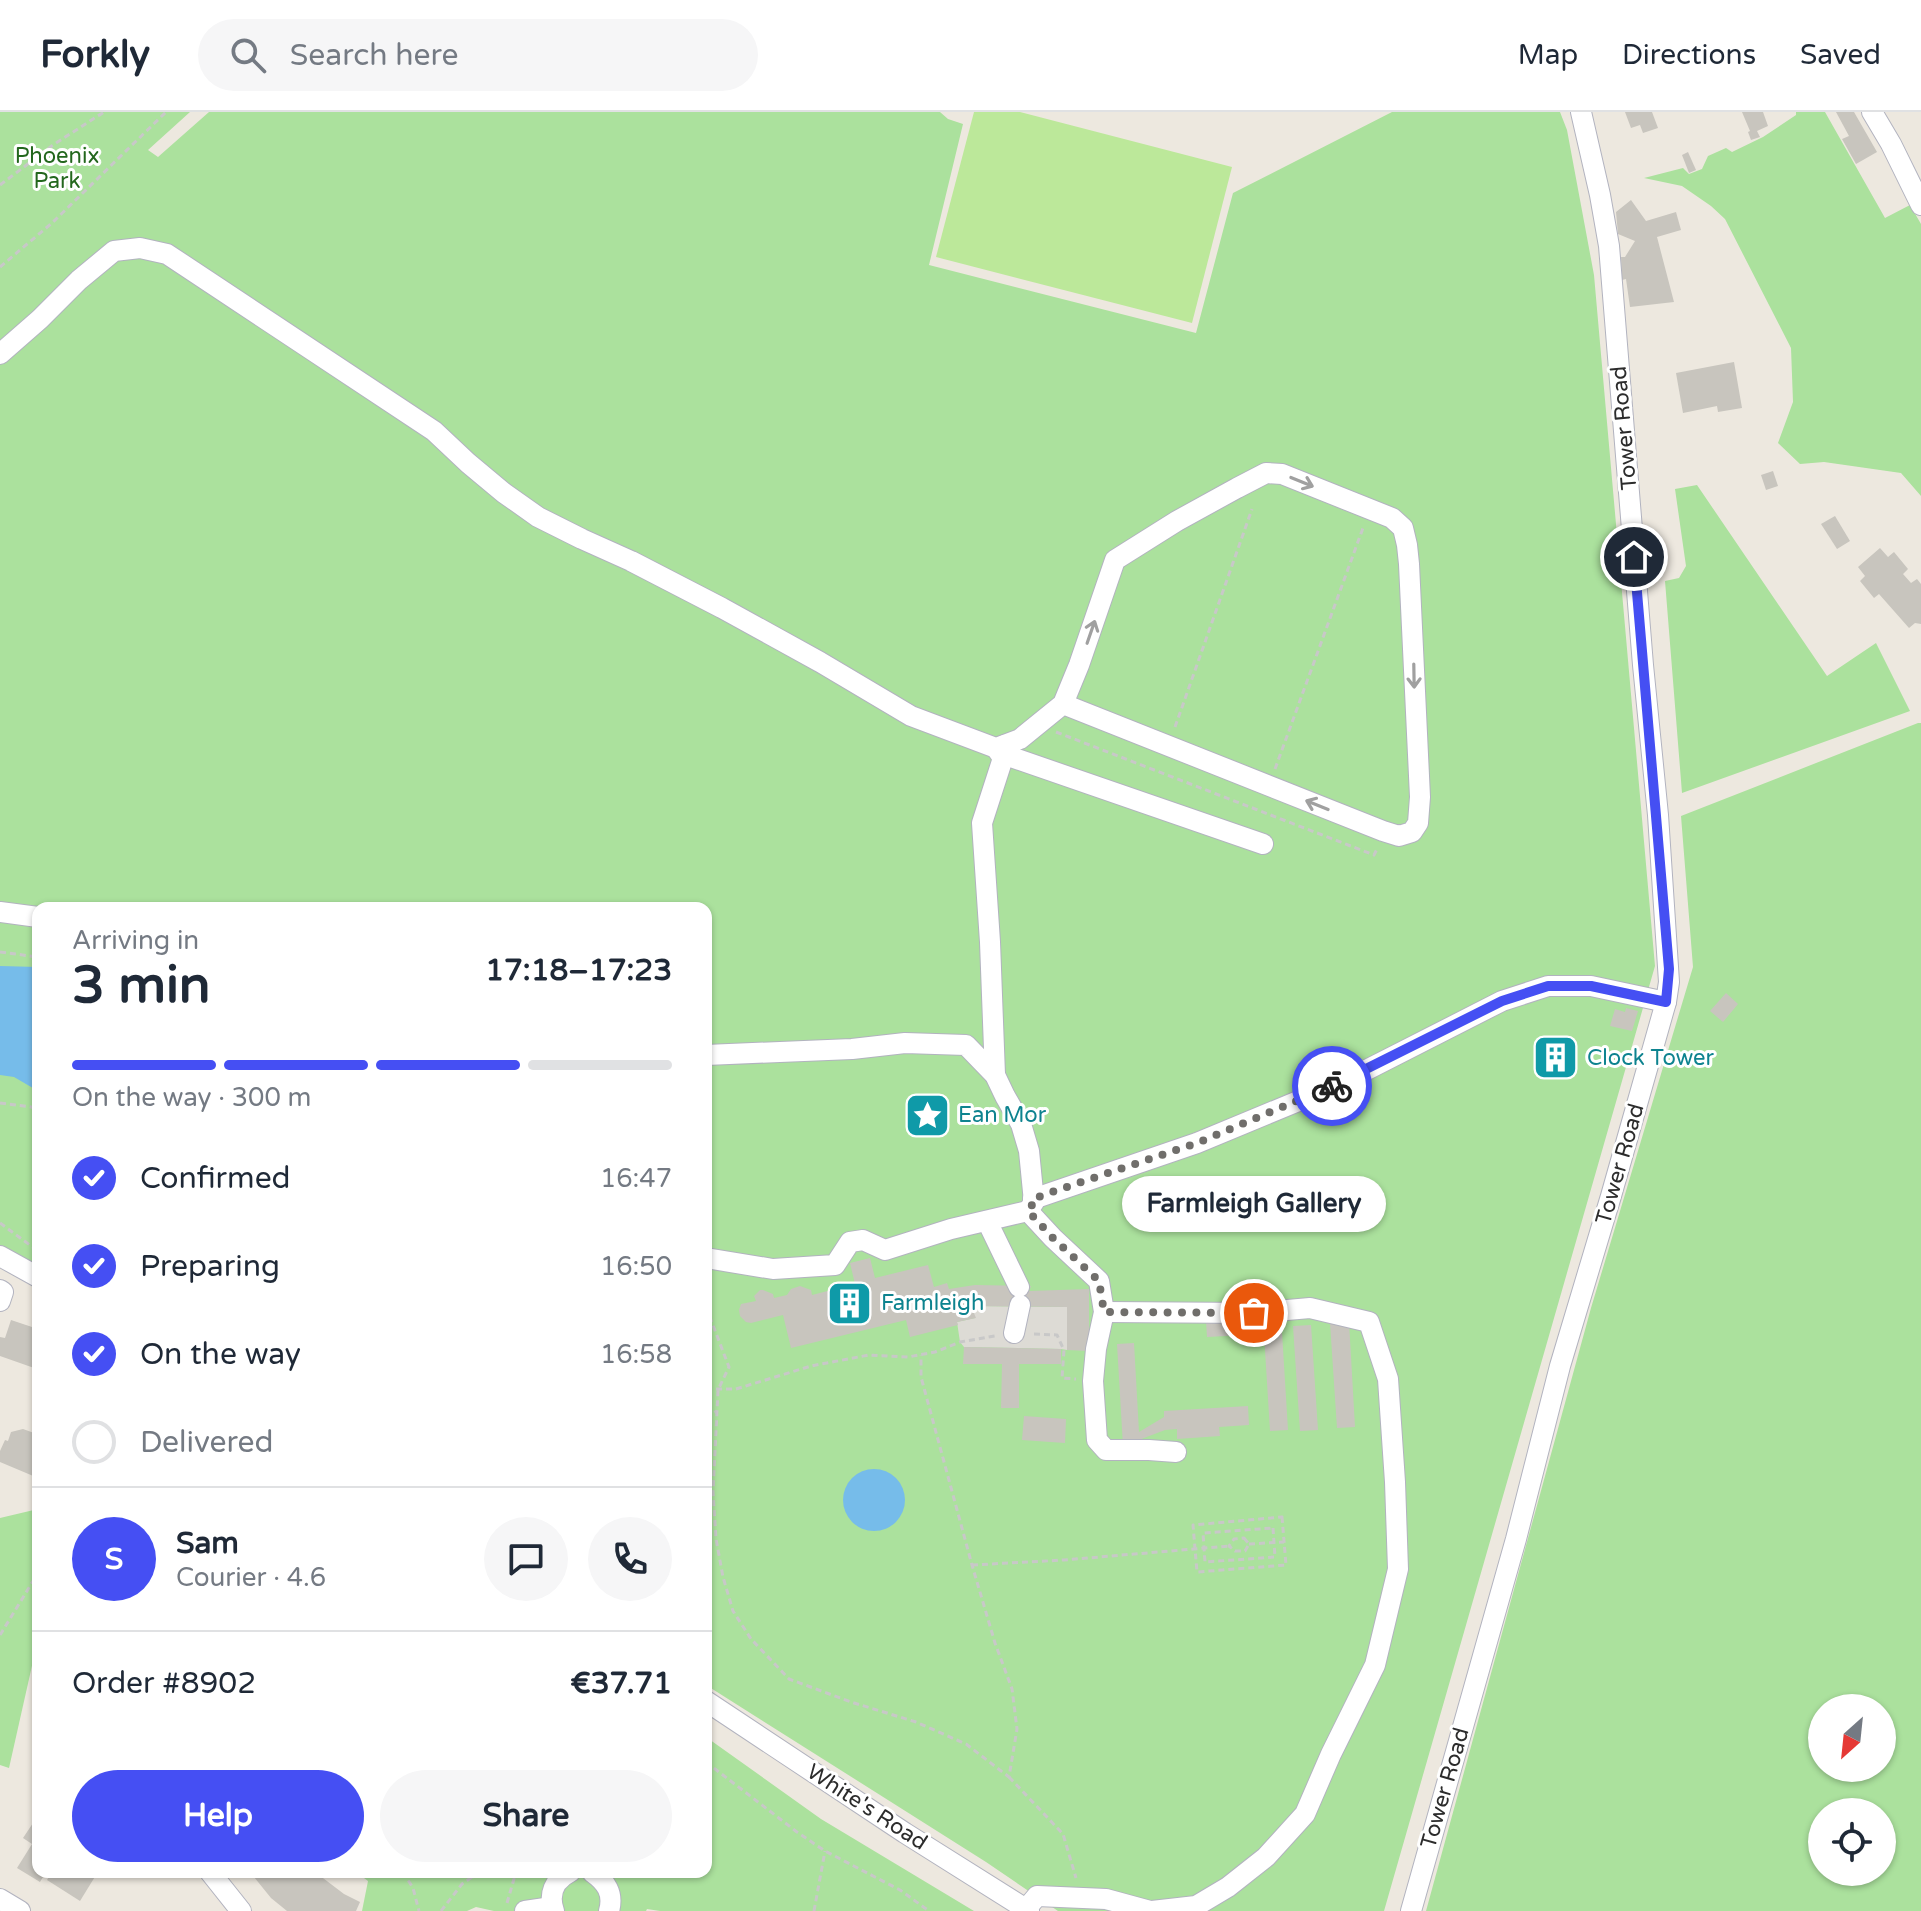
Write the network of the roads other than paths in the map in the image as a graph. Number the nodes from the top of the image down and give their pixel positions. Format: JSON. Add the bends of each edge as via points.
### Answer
{"nodes":[{"id":1,"x":1581,"y":112,"type":"edge"},
{"id":2,"x":1872,"y":112,"type":"edge"},
{"id":3,"x":1921,"y":205,"type":"edge"},
{"id":4,"x":0,"y":354,"type":"edge"},
{"id":5,"x":1063,"y":704,"type":"junction"},
{"id":6,"x":1001,"y":746,"type":"junction"},
{"id":7,"x":1263,"y":844,"type":"dead end"},
{"id":8,"x":0,"y":912,"type":"edge"},
{"id":9,"x":32,"y":916,"type":"edge"},
{"id":10,"x":1666,"y":1002,"type":"junction"},
{"id":11,"x":712,"y":1055,"type":"edge"},
{"id":12,"x":995,"y":1075,"type":"junction"},
{"id":13,"x":1031,"y":1205,"type":"junction"},
{"id":14,"x":987,"y":1221,"type":"junction"},
{"id":15,"x":0,"y":1256,"type":"edge"},
{"id":16,"x":712,"y":1259,"type":"edge"},
{"id":17,"x":32,"y":1274,"type":"edge"},
{"id":18,"x":0,"y":1290,"type":"edge"},
{"id":19,"x":0,"y":1301,"type":"edge"},
{"id":20,"x":1104,"y":1312,"type":"junction"},
{"id":21,"x":1014,"y":1333,"type":"road end"},
{"id":22,"x":1176,"y":1452,"type":"dead end"},
{"id":23,"x":712,"y":1705,"type":"edge"},
{"id":24,"x":215,"y":1878,"type":"edge"},
{"id":25,"x":560,"y":1878,"type":"edge"},
{"id":26,"x":601,"y":1878,"type":"edge"},
{"id":27,"x":0,"y":1899,"type":"edge"},
{"id":28,"x":553,"y":1909,"type":"edge"},
{"id":29,"x":1027,"y":1910,"type":"edge"},
{"id":30,"x":20,"y":1911,"type":"edge"},
{"id":31,"x":241,"y":1911,"type":"edge"},
{"id":32,"x":525,"y":1911,"type":"edge"},
{"id":33,"x":609,"y":1911,"type":"edge"},
{"id":34,"x":1151,"y":1911,"type":"edge"},
{"id":35,"x":1411,"y":1911,"type":"edge"}],
"edges":[{"from":1,"to":10,"type":"street","name":"Tower Road","via":[[1607,229],[1616,317],[1666,922]]},
{"from":2,"to":3,"type":"street"},
{"from":4,"to":6,"type":"street","via":[[114,251],[140,248],[167,254],[434,431],[538,517],[722,608],[911,716]]},
{"from":5,"to":5,"type":"street","one_way":true,"via":[[1115,560],[1266,473],[1282,474],[1392,518],[1403,528],[1420,797],[1412,832],[1399,836],[1383,831]]},
{"from":5,"to":6,"type":"street","via":[[1020,739]]},
{"from":6,"to":7,"type":"street","via":[[1014,758]]},
{"from":6,"to":12,"type":"street","via":[[1003,758],[982,823]]},
{"from":8,"to":9,"type":"street"},
{"from":10,"to":13,"type":"street","via":[[1591,986],[1548,986],[1502,1001],[1337,1085]]},
{"from":10,"to":35,"type":"street","name":"Tower Road"},
{"from":11,"to":12,"type":"street","via":[[905,1043],[966,1045]]},
{"from":12,"to":13,"type":"street","via":[[1029,1151]]},
{"from":13,"to":14,"type":"street"},
{"from":13,"to":20,"type":"street","via":[[1053,1238],[1099,1281]]},
{"from":14,"to":16,"type":"street","via":[[885,1250],[863,1240],[850,1242],[835,1265],[773,1269]]},
{"from":14,"to":21,"type":"street","via":[[1020,1296]]},
{"from":15,"to":17,"type":"street"},
{"from":18,"to":19,"type":"street"},
{"from":20,"to":22,"type":"street","via":[[1093,1381],[1097,1440],[1106,1450]]},
{"from":20,"to":34,"type":"street","via":[[1310,1308],[1369,1322],[1388,1379],[1398,1569],[1375,1665],[1305,1814],[1266,1857],[1196,1906]]},
{"from":23,"to":29,"type":"street","name":"White's Road"},
{"from":24,"to":31,"type":"street"},
{"from":25,"to":28,"type":"street","via":[[551,1896]]},
{"from":26,"to":33,"type":"street","via":[[610,1893]]},
{"from":27,"to":30,"type":"street"},
{"from":28,"to":32,"type":"street"},
{"from":29,"to":34,"type":"street","via":[[1037,1896],[1106,1899]]}]}
